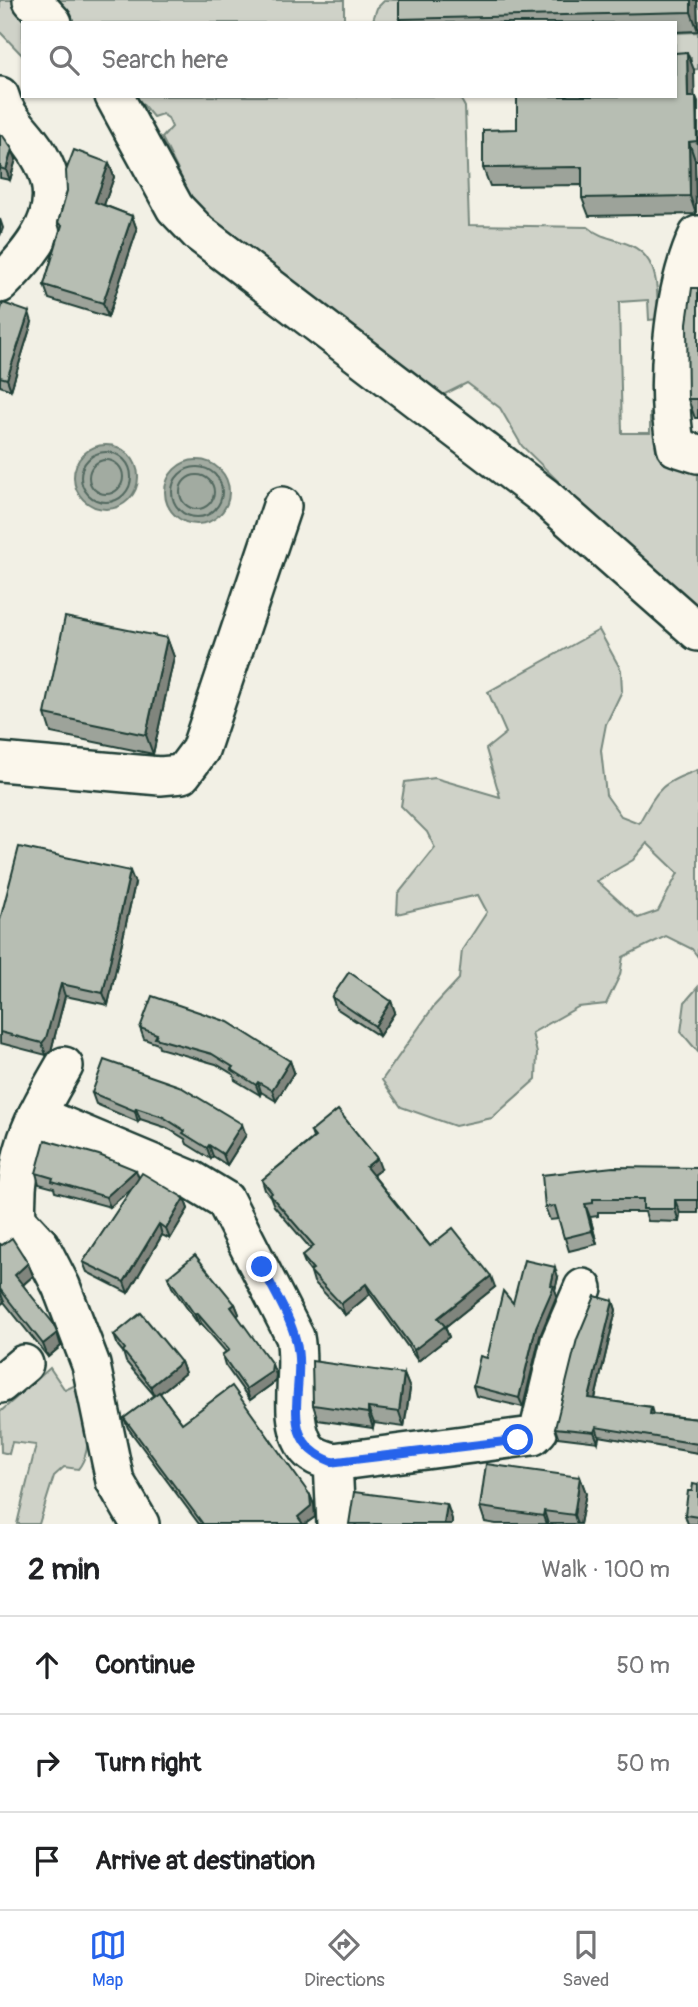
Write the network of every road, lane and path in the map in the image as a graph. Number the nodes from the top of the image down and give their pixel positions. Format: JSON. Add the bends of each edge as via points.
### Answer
{"nodes":[{"id":1,"x":32,"y":0,"type":"edge"},
{"id":2,"x":51,"y":21,"type":"edge"},
{"id":3,"x":0,"y":96,"type":"edge"},
{"id":4,"x":115,"y":98,"type":"edge"},
{"id":5,"x":698,"y":234,"type":"edge"},
{"id":6,"x":0,"y":284,"type":"edge"},
{"id":7,"x":698,"y":454,"type":"edge"},
{"id":8,"x":282,"y":506,"type":"dead end"},
{"id":9,"x":698,"y":632,"type":"edge"},
{"id":10,"x":0,"y":762,"type":"edge"},
{"id":11,"x":64,"y":1066,"type":"dead end"},
{"id":12,"x":37,"y":1115,"type":"junction"},
{"id":13,"x":9,"y":1229,"type":"edge"},
{"id":14,"x":583,"y":1288,"type":"dead end"},
{"id":15,"x":333,"y":1462,"type":"junction"},
{"id":16,"x":140,"y":1524,"type":"edge"},
{"id":17,"x":336,"y":1524,"type":"edge"}],
"edges":[{"from":1,"to":2,"type":"street"},
{"from":3,"to":6,"type":"street","via":[[4,110],[48,173],[53,204],[46,227],[28,256]]},
{"from":4,"to":9,"type":"street","via":[[175,208],[199,233],[545,497]]},
{"from":5,"to":7,"type":"street","via":[[676,302],[671,422],[676,447]]},
{"from":8,"to":10,"type":"street","via":[[200,750],[182,774]]},
{"from":11,"to":12,"type":"street"},
{"from":12,"to":13,"type":"street","via":[[23,1144]]},
{"from":12,"to":15,"type":"street","via":[[192,1180],[225,1200],[295,1337],[300,1358],[297,1426],[306,1448]]},
{"from":13,"to":16,"type":"street","via":[[40,1245],[61,1286],[91,1365],[115,1481]]},
{"from":14,"to":15,"type":"street","via":[[560,1341],[539,1430],[533,1436]]},
{"from":15,"to":17,"type":"street"}]}
